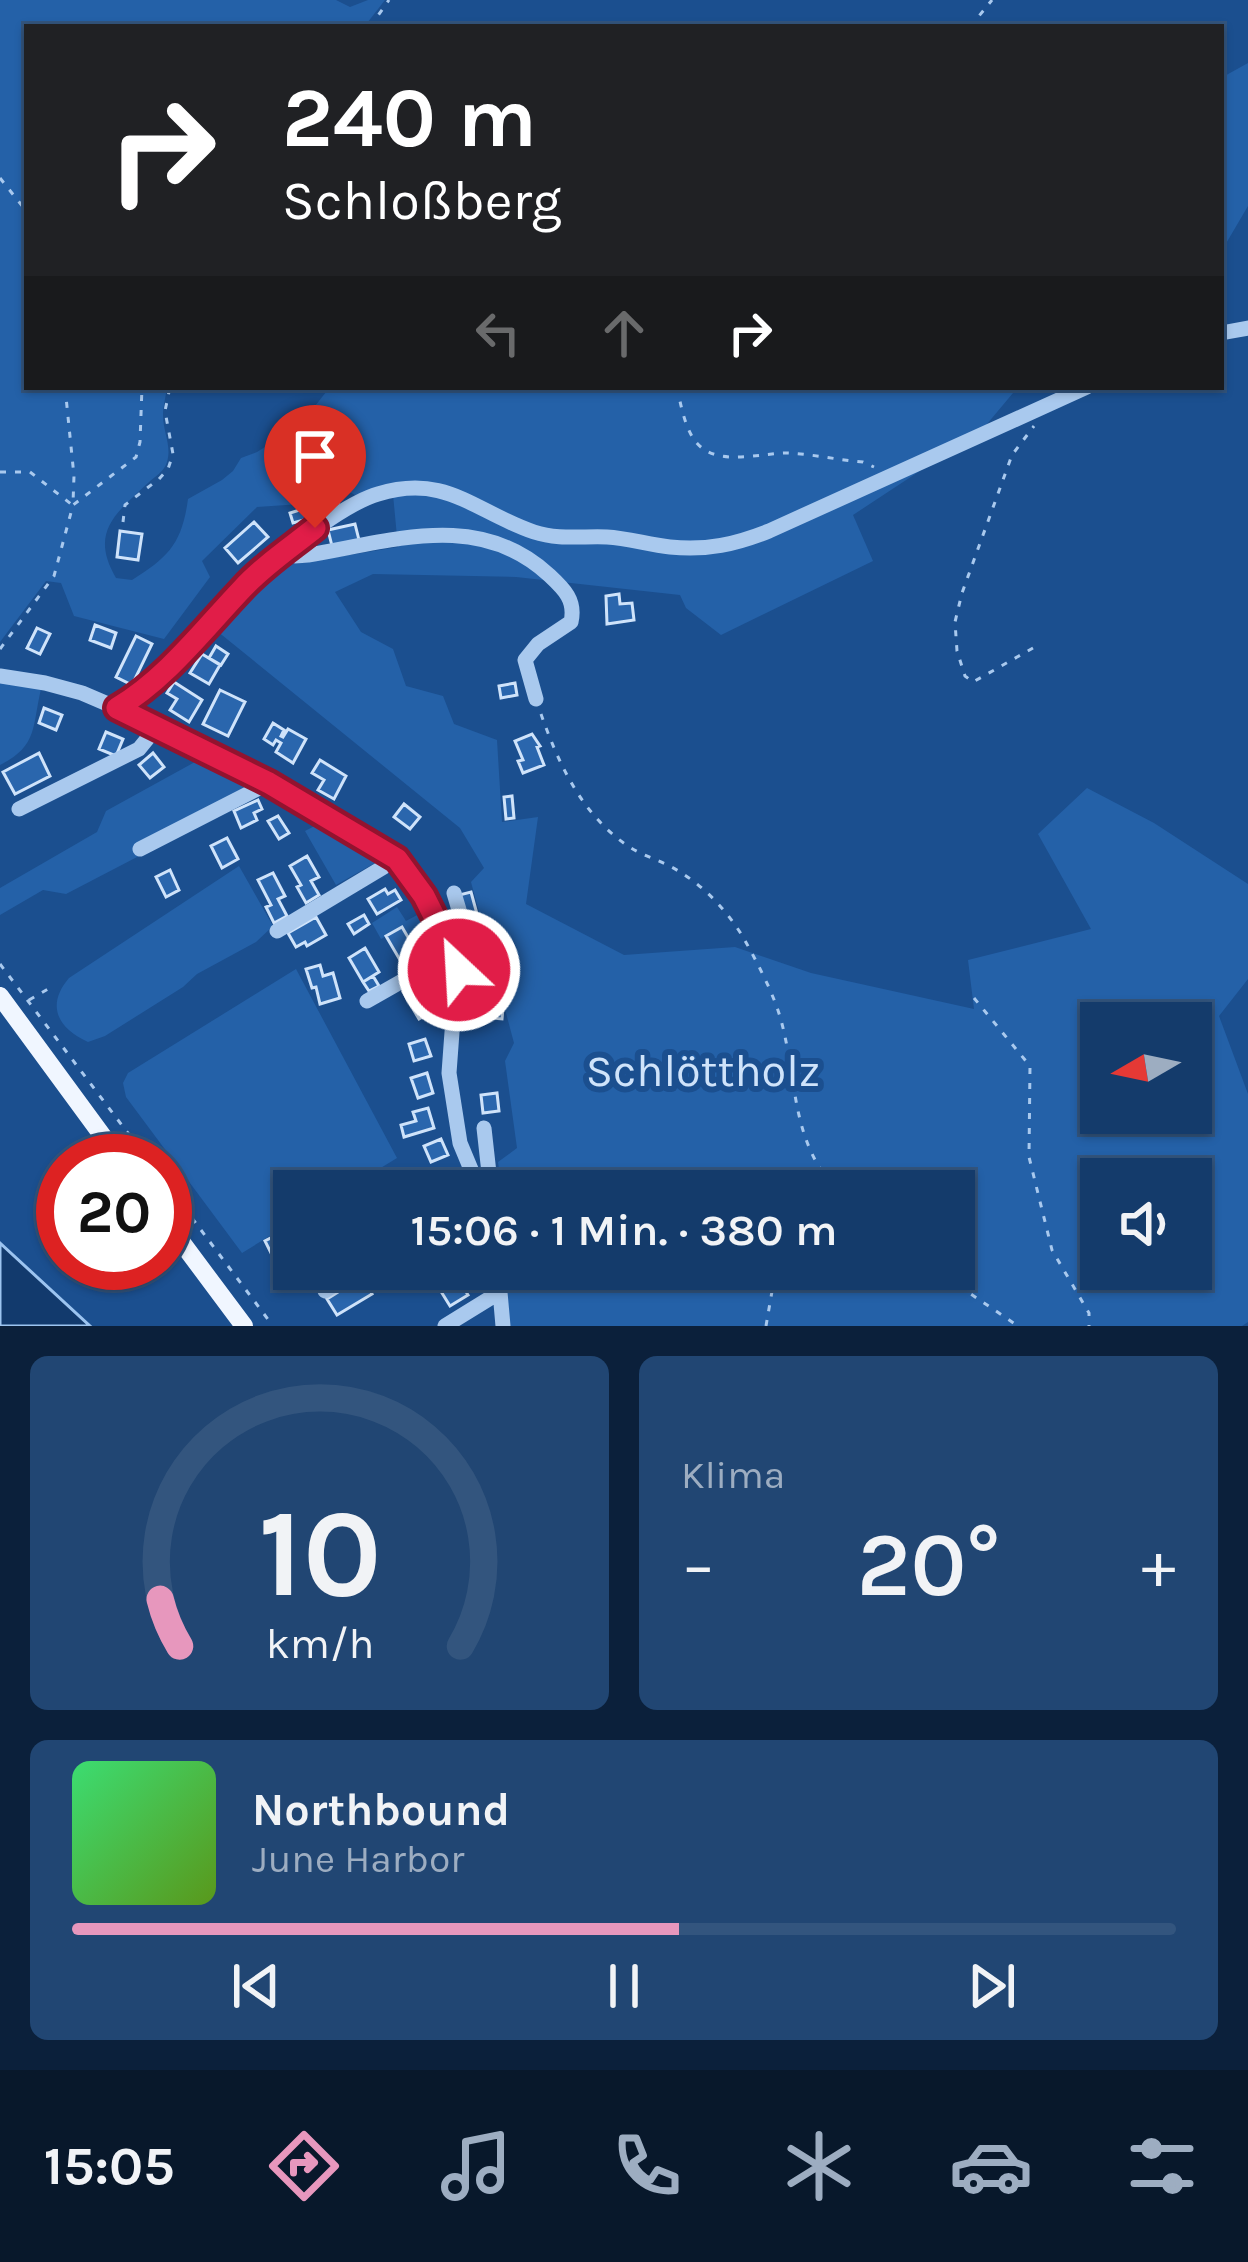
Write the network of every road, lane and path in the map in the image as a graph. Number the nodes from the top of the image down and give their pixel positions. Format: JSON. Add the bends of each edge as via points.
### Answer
{"nodes":[{"id":1,"x":992,"y":0,"type":"edge"},
{"id":2,"x":972,"y":24,"type":"edge"},
{"id":3,"x":0,"y":178,"type":"edge"},
{"id":4,"x":24,"y":208,"type":"edge"},
{"id":5,"x":65,"y":390,"type":"edge"},
{"id":6,"x":142,"y":390,"type":"edge"},
{"id":7,"x":169,"y":390,"type":"edge"},
{"id":8,"x":678,"y":390,"type":"edge"},
{"id":9,"x":1080,"y":390,"type":"edge"},
{"id":10,"x":1054,"y":402,"type":"junction"},
{"id":11,"x":0,"y":472,"type":"edge"},
{"id":12,"x":883,"y":477,"type":"junction"},
{"id":13,"x":73,"y":505,"type":"junction"},
{"id":14,"x":122,"y":521,"type":"dead end"},
{"id":15,"x":284,"y":552,"type":"junction"},
{"id":16,"x":1034,"y":648,"type":"dead end"},
{"id":17,"x":0,"y":649,"type":"edge"},
{"id":18,"x":0,"y":676,"type":"edge"},
{"id":19,"x":536,"y":699,"type":"joint"},
{"id":20,"x":117,"y":708,"type":"junction"},
{"id":21,"x":156,"y":728,"type":"junction"},
{"id":22,"x":269,"y":783,"type":"junction"},
{"id":23,"x":19,"y":809,"type":"dead end"},
{"id":24,"x":140,"y":849,"type":"dead end"},
{"id":25,"x":397,"y":859,"type":"junction"},
{"id":26,"x":454,"y":893,"type":"dead end"},
{"id":27,"x":277,"y":931,"type":"dead end"},
{"id":28,"x":448,"y":956,"type":"junction"},
{"id":29,"x":0,"y":964,"type":"edge"},
{"id":30,"x":451,"y":973,"type":"junction"},
{"id":31,"x":48,"y":989,"type":"dead end"},
{"id":32,"x":0,"y":996,"type":"edge"},
{"id":33,"x":974,"y":998,"type":"dead end"},
{"id":34,"x":28,"y":1001,"type":"junction"},
{"id":35,"x":367,"y":1001,"type":"dead end"},
{"id":36,"x":484,"y":1127,"type":"dead end"},
{"id":37,"x":101,"y":1134,"type":"edge"},
{"id":38,"x":129,"y":1134,"type":"edge"},
{"id":39,"x":471,"y":1170,"type":"edge"},
{"id":40,"x":488,"y":1170,"type":"edge"},
{"id":41,"x":822,"y":1170,"type":"edge"},
{"id":42,"x":192,"y":1218,"type":"edge"},
{"id":43,"x":192,"y":1256,"type":"edge"},
{"id":44,"x":773,"y":1290,"type":"edge"},
{"id":45,"x":965,"y":1290,"type":"edge"},
{"id":46,"x":500,"y":1292,"type":"joint"},
{"id":47,"x":244,"y":1326,"type":"edge"},
{"id":48,"x":274,"y":1326,"type":"edge"},
{"id":49,"x":445,"y":1326,"type":"edge"},
{"id":50,"x":503,"y":1326,"type":"edge"},
{"id":51,"x":766,"y":1326,"type":"edge"},
{"id":52,"x":1018,"y":1326,"type":"edge"},
{"id":53,"x":1089,"y":1326,"type":"edge"}],
"edges":[{"from":1,"to":2,"type":"path"},
{"from":3,"to":4,"type":"path"},
{"from":5,"to":13,"type":"path"},
{"from":6,"to":13,"type":"path","via":[[136,457]]},
{"from":7,"to":14,"type":"path","via":[[168,469],[125,505]]},
{"from":8,"to":12,"type":"path","via":[[689,431],[708,452],[863,463]]},
{"from":9,"to":10,"type":"street"},
{"from":10,"to":12,"type":"street"},
{"from":10,"to":16,"type":"path","via":[[1012,455],[955,622],[957,651],[973,682]]},
{"from":11,"to":13,"type":"path","via":[[30,472]]},
{"from":12,"to":15,"type":"street","via":[[726,547],[543,534],[415,486],[348,507]]},
{"from":13,"to":17,"type":"path","via":[[54,576]]},
{"from":15,"to":19,"type":"street","via":[[439,535],[480,537],[533,560],[567,592],[573,609],[571,622],[525,660]]},
{"from":15,"to":20,"type":"street"},
{"from":18,"to":20,"type":"street","via":[[45,682]]},
{"from":19,"to":41,"type":"path","via":[[576,793],[602,823],[702,887],[742,935],[781,1018],[797,1108]]},
{"from":20,"to":21,"type":"street"},
{"from":21,"to":22,"type":"street"},
{"from":21,"to":23,"type":"street","via":[[139,749]]},
{"from":22,"to":24,"type":"street"},
{"from":22,"to":25,"type":"street"},
{"from":25,"to":27,"type":"street"},
{"from":25,"to":28,"type":"street","via":[[424,896]]},
{"from":26,"to":30,"type":"street","via":[[464,965]]},
{"from":28,"to":30,"type":"street"},
{"from":28,"to":35,"type":"street"},
{"from":29,"to":34,"type":"path"},
{"from":30,"to":39,"type":"street","via":[[449,1072]]},
{"from":31,"to":34,"type":"path"},
{"from":32,"to":37,"type":"main road"},
{"from":33,"to":53,"type":"path","via":[[1030,1066],[1029,1157],[1052,1250]]},
{"from":34,"to":38,"type":"path"},
{"from":36,"to":40,"type":"street"},
{"from":42,"to":48,"type":"path"},
{"from":43,"to":47,"type":"main road"},
{"from":44,"to":51,"type":"path"},
{"from":45,"to":52,"type":"path"},
{"from":46,"to":49,"type":"street"},
{"from":46,"to":50,"type":"street"}]}
